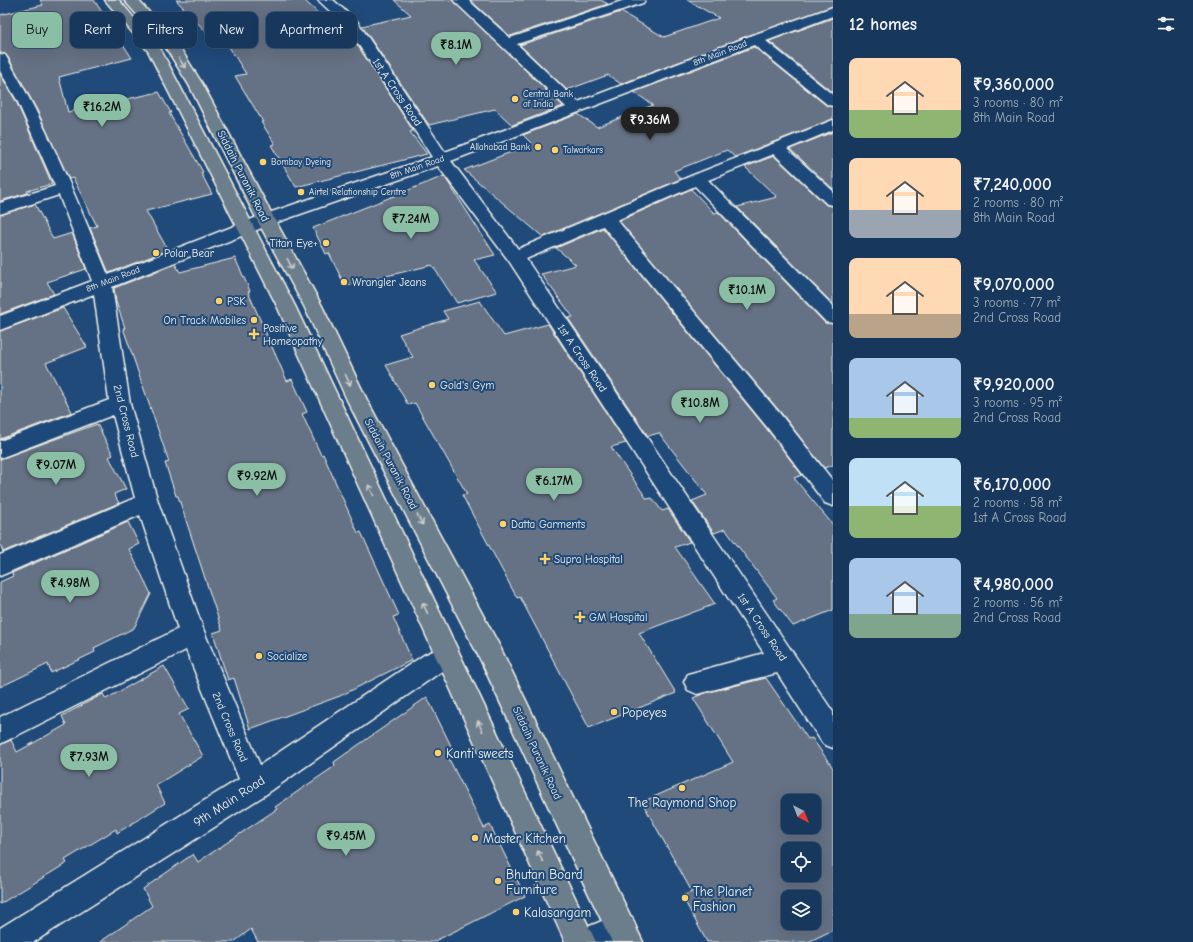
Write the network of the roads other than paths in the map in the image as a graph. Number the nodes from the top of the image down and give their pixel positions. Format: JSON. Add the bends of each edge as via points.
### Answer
{"nodes":[{"id":1,"x":112,"y":0,"type":"edge"},
{"id":2,"x":131,"y":0,"type":"edge"},
{"id":3,"x":324,"y":0,"type":"edge"},
{"id":4,"x":460,"y":0,"type":"edge"},
{"id":5,"x":638,"y":0,"type":"edge"},
{"id":6,"x":826,"y":13,"type":"edge"},
{"id":7,"x":833,"y":26,"type":"edge"},
{"id":8,"x":755,"y":39,"type":"junction"},
{"id":9,"x":508,"y":43,"type":"junction"},
{"id":10,"x":0,"y":58,"type":"edge"},
{"id":11,"x":833,"y":102,"type":"edge"},
{"id":12,"x":576,"y":109,"type":"junction"},
{"id":13,"x":833,"y":125,"type":"edge"},
{"id":14,"x":776,"y":147,"type":"junction"},
{"id":15,"x":441,"y":158,"type":"junction"},
{"id":16,"x":697,"y":179,"type":"junction"},
{"id":17,"x":64,"y":188,"type":"junction"},
{"id":18,"x":833,"y":200,"type":"edge"},
{"id":19,"x":0,"y":209,"type":"edge"},
{"id":20,"x":606,"y":218,"type":"junction"},
{"id":21,"x":266,"y":220,"type":"junction"},
{"id":22,"x":245,"y":228,"type":"junction"},
{"id":23,"x":515,"y":257,"type":"junction"},
{"id":24,"x":102,"y":283,"type":"junction"},
{"id":25,"x":833,"y":317,"type":"edge"},
{"id":26,"x":0,"y":323,"type":"edge"},
{"id":27,"x":120,"y":404,"type":"junction"},
{"id":28,"x":0,"y":450,"type":"edge"},
{"id":29,"x":833,"y":497,"type":"edge"},
{"id":30,"x":147,"y":502,"type":"junction"},
{"id":31,"x":0,"y":566,"type":"edge"},
{"id":32,"x":192,"y":634,"type":"junction"},
{"id":33,"x":447,"y":656,"type":"junction"},
{"id":34,"x":783,"y":660,"type":"junction"},
{"id":35,"x":698,"y":682,"type":"dead end"},
{"id":36,"x":831,"y":724,"type":"edge"},
{"id":37,"x":0,"y":731,"type":"edge"},
{"id":38,"x":255,"y":785,"type":"junction"},
{"id":39,"x":625,"y":935,"type":"edge"},
{"id":40,"x":6,"y":942,"type":"edge"},
{"id":41,"x":581,"y":942,"type":"edge"},
{"id":42,"x":589,"y":942,"type":"edge"}],
"edges":[{"from":1,"to":22,"type":"main road","name":"Siddaih Puranik Road","via":[[154,50]]},
{"from":2,"to":21,"type":"main road","name":"Siddaih Puranik Road","one_way":true,"via":[[172,46],[196,85]]},
{"from":3,"to":15,"type":"street","name":"1st A Cross Road","via":[[352,24]]},
{"from":4,"to":9,"type":"street"},
{"from":5,"to":9,"type":"street"},
{"from":6,"to":7,"type":"street"},
{"from":6,"to":8,"type":"street","name":"8th Main Road"},
{"from":8,"to":11,"type":"street"},
{"from":8,"to":12,"type":"street","name":"8th Main Road"},
{"from":9,"to":12,"type":"street"},
{"from":10,"to":17,"type":"street","name":"2nd Cross Road","via":[[24,100]]},
{"from":12,"to":15,"type":"street","name":"8th Main Road"},
{"from":13,"to":14,"type":"street"},
{"from":14,"to":16,"type":"street"},
{"from":14,"to":18,"type":"street"},
{"from":15,"to":21,"type":"street","name":"8th Main Road"},
{"from":15,"to":23,"type":"street","name":"1st A Cross Road"},
{"from":16,"to":20,"type":"street"},
{"from":16,"to":25,"type":"street"},
{"from":17,"to":19,"type":"street"},
{"from":17,"to":24,"type":"street","name":"2nd Cross Road"},
{"from":20,"to":23,"type":"street"},
{"from":20,"to":29,"type":"street","via":[[774,421]]},
{"from":21,"to":22,"type":"street","name":"8th Main Road"},
{"from":21,"to":39,"type":"main road","name":"Siddaih Puranik Road","one_way":true,"via":[[313,306],[357,400],[490,653]]},
{"from":22,"to":24,"type":"street","name":"8th Main Road"},
{"from":33,"to":22,"type":"main road","name":"Siddaih Puranik Road","one_way":true,"via":[[286,306]]},
{"from":23,"to":34,"type":"street","name":"1st A Cross Road"},
{"from":24,"to":26,"type":"street","name":"8th Main Road"},
{"from":24,"to":27,"type":"street","name":"2nd Cross Road"},
{"from":27,"to":28,"type":"street"},
{"from":27,"to":30,"type":"street","name":"2nd Cross Road"},
{"from":30,"to":31,"type":"street"},
{"from":30,"to":32,"type":"street","name":"2nd Cross Road"},
{"from":32,"to":37,"type":"street"},
{"from":32,"to":38,"type":"street","name":"2nd Cross Road"},
{"from":33,"to":38,"type":"street","name":"9th Main Road","via":[[433,662]]},
{"from":41,"to":33,"type":"main road","name":"Siddaih Puranik Road","one_way":true},
{"from":34,"to":35,"type":"street"},
{"from":34,"to":36,"type":"street","name":"1st A Cross Road"},
{"from":38,"to":40,"type":"street","name":"9th Main Road"},
{"from":39,"to":42,"type":"street"}]}
